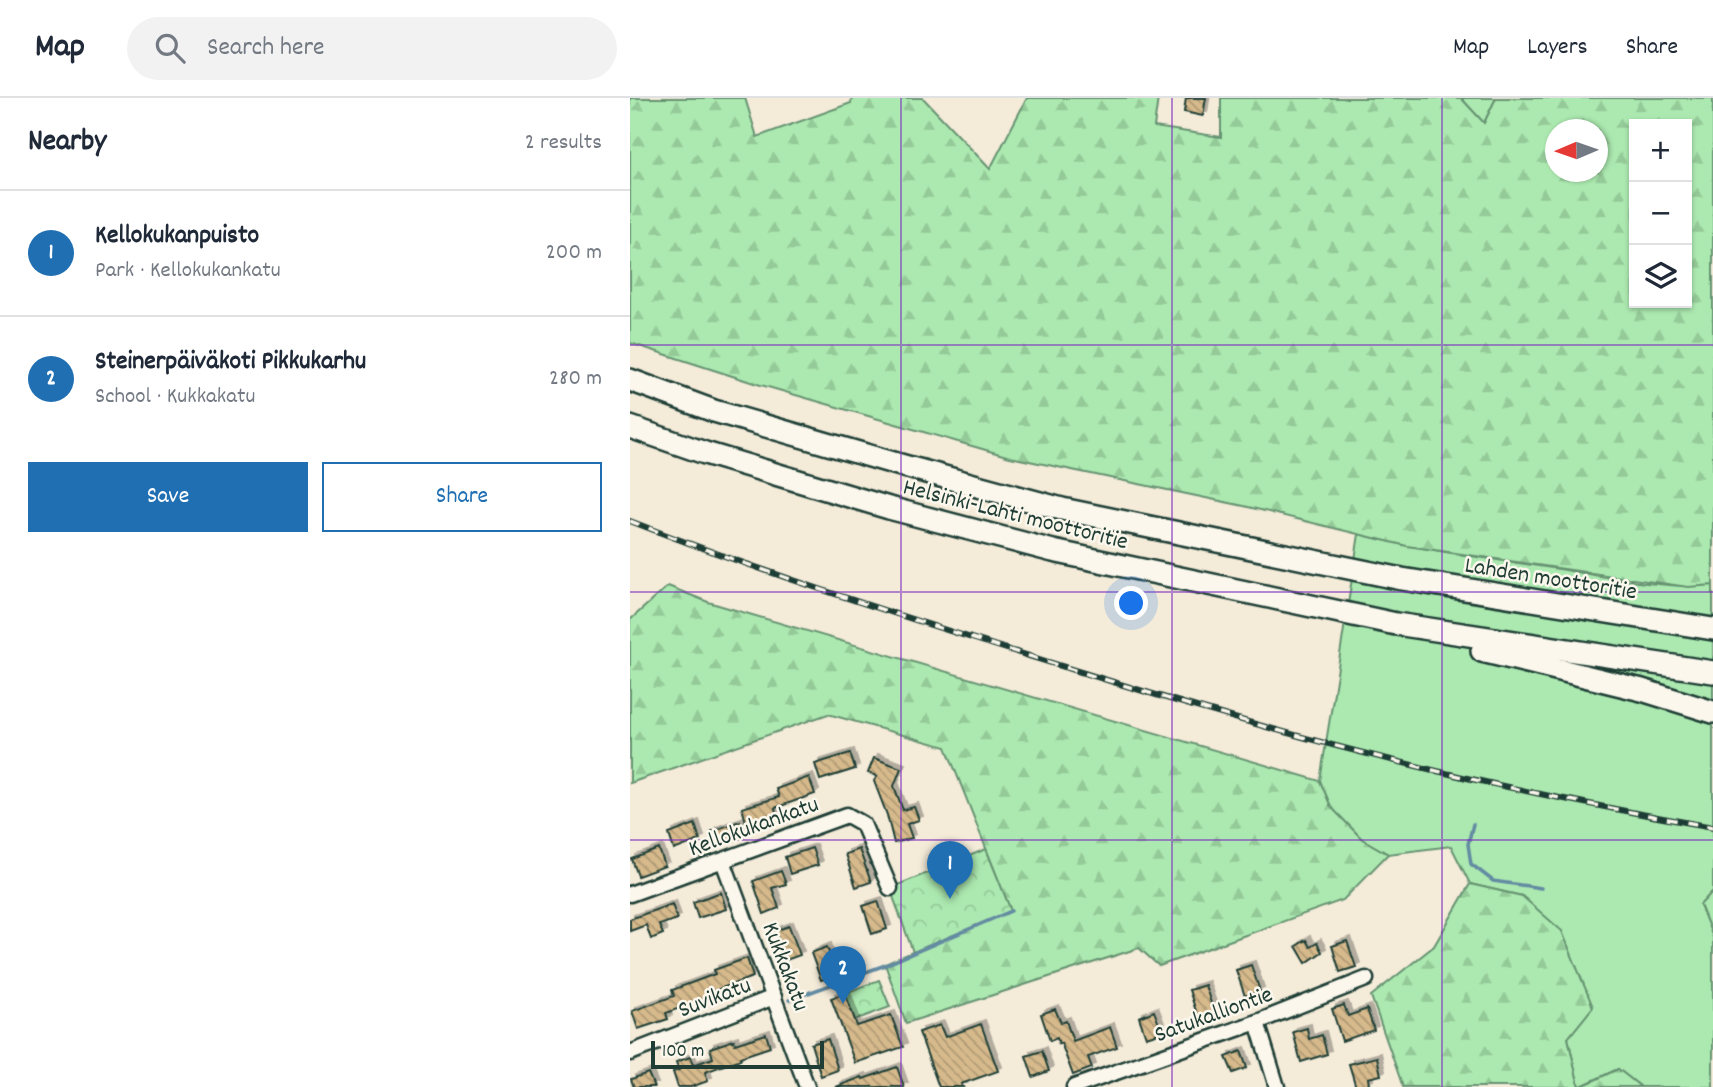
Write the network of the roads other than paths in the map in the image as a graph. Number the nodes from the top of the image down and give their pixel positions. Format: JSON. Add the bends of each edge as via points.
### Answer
{"nodes":[{"id":1,"x":630,"y":380,"type":"edge"},
{"id":2,"x":630,"y":427,"type":"edge"},
{"id":3,"x":1381,"y":574,"type":"joint"},
{"id":4,"x":1607,"y":613,"type":"junction"},
{"id":5,"x":1713,"y":620,"type":"edge"},
{"id":6,"x":1396,"y":624,"type":"junction"},
{"id":7,"x":1713,"y":629,"type":"edge"},
{"id":8,"x":1713,"y":672,"type":"edge"},
{"id":9,"x":1713,"y":712,"type":"edge"},
{"id":10,"x":723,"y":861,"type":"junction"},
{"id":11,"x":890,"y":888,"type":"dead end"},
{"id":12,"x":630,"y":894,"type":"edge"},
{"id":13,"x":1366,"y":979,"type":"dead end"},
{"id":14,"x":775,"y":997,"type":"junction"},
{"id":15,"x":1257,"y":1022,"type":"junction"},
{"id":16,"x":630,"y":1053,"type":"edge"},
{"id":17,"x":1111,"y":1081,"type":"edge"},
{"id":18,"x":807,"y":1087,"type":"edge"},
{"id":19,"x":1074,"y":1087,"type":"edge"},
{"id":20,"x":1277,"y":1087,"type":"edge"}],
"edges":[{"from":1,"to":3,"type":"highway","name":"Helsinki-Lahti moottoritie","via":[[714,411],[1062,509]]},
{"from":2,"to":6,"type":"highway","name":"Helsinki-Lahti moottoritie","via":[[876,504],[1053,551]]},
{"from":3,"to":4,"type":"highway","name":"Lahden moottoritie"},
{"from":4,"to":5,"type":"highway"},
{"from":4,"to":7,"type":"highway","name":"Lahden moottoritie"},
{"from":6,"to":8,"type":"highway"},
{"from":6,"to":9,"type":"highway","via":[[1469,648]]},
{"from":10,"to":11,"type":"street","name":"Kellokukankatu","via":[[847,815],[863,824]]},
{"from":10,"to":12,"type":"street","name":"Kellokukankatu"},
{"from":10,"to":14,"type":"street","name":"Kukkakatu"},
{"from":13,"to":15,"type":"street","name":"Satukalliontie"},
{"from":14,"to":16,"type":"street","name":"Suvikatu"},
{"from":14,"to":18,"type":"street","name":"Kukkakatu"},
{"from":15,"to":17,"type":"street","name":"Satukalliontie"},
{"from":15,"to":20,"type":"street"},
{"from":17,"to":19,"type":"street","name":"Satukalliontie"}]}
